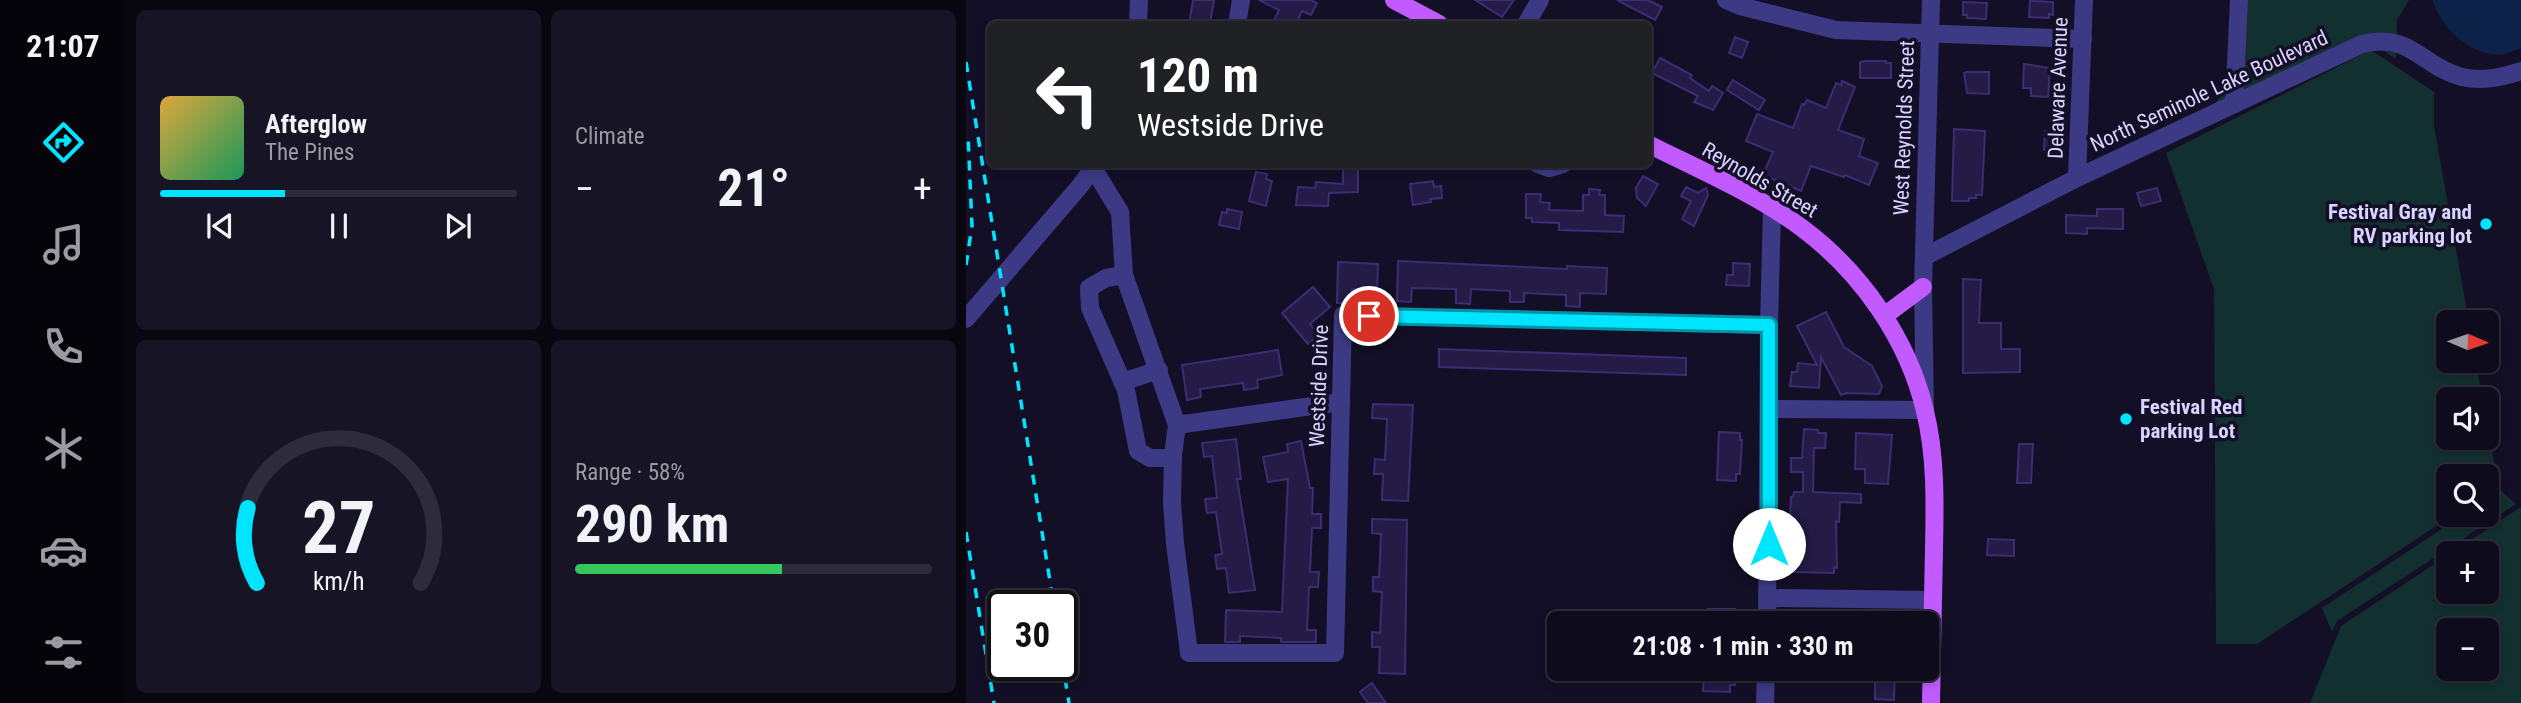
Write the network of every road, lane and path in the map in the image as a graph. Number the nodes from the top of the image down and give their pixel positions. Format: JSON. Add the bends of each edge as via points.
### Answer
{"nodes":[{"id":1,"x":1139,"y":0,"type":"edge"},
{"id":2,"x":1241,"y":0,"type":"edge"},
{"id":3,"x":1394,"y":0,"type":"edge"},
{"id":4,"x":1540,"y":0,"type":"edge"},
{"id":5,"x":1726,"y":0,"type":"edge"},
{"id":6,"x":1931,"y":0,"type":"edge"},
{"id":7,"x":2084,"y":0,"type":"edge"},
{"id":8,"x":2239,"y":0,"type":"edge"},
{"id":9,"x":1138,"y":21,"type":"edge"},
{"id":10,"x":1238,"y":21,"type":"edge"},
{"id":11,"x":1433,"y":21,"type":"edge"},
{"id":12,"x":1528,"y":21,"type":"edge"},
{"id":13,"x":1930,"y":35,"type":"junction"},
{"id":14,"x":2083,"y":39,"type":"junction"},
{"id":15,"x":2521,"y":71,"type":"edge"},
{"id":16,"x":2234,"y":104,"type":"junction"},
{"id":17,"x":1652,"y":146,"type":"edge"},
{"id":18,"x":1092,"y":168,"type":"edge"},
{"id":19,"x":1095,"y":168,"type":"edge"},
{"id":20,"x":2077,"y":178,"type":"junction"},
{"id":21,"x":1772,"y":209,"type":"junction"},
{"id":22,"x":1924,"y":257,"type":"junction"},
{"id":23,"x":1124,"y":275,"type":"junction"},
{"id":24,"x":1923,"y":288,"type":"junction"},
{"id":25,"x":1884,"y":316,"type":"junction"},
{"id":26,"x":966,"y":319,"type":"edge"},
{"id":27,"x":1769,"y":325,"type":"junction"},
{"id":28,"x":1159,"y":370,"type":"junction"},
{"id":29,"x":1122,"y":383,"type":"junction"},
{"id":30,"x":1341,"y":402,"type":"junction"},
{"id":31,"x":1770,"y":409,"type":"junction"},
{"id":32,"x":1925,"y":410,"type":"junction"},
{"id":33,"x":1177,"y":425,"type":"junction"},
{"id":34,"x":1173,"y":458,"type":"junction"},
{"id":35,"x":1768,"y":598,"type":"junction"},
{"id":36,"x":1933,"y":600,"type":"junction"},
{"id":37,"x":1768,"y":611,"type":"edge"},
{"id":38,"x":1766,"y":681,"type":"edge"},
{"id":39,"x":1765,"y":703,"type":"edge"},
{"id":40,"x":1931,"y":703,"type":"edge"}],
"edges":[{"from":1,"to":9,"type":"street"},
{"from":2,"to":10,"type":"street"},
{"from":3,"to":11,"type":"main road"},
{"from":4,"to":12,"type":"street"},
{"from":5,"to":13,"type":"street","via":[[1836,30]]},
{"from":6,"to":13,"type":"street","name":"West Reynolds Street"},
{"from":7,"to":14,"type":"street","name":"Delaware Avenue"},
{"from":8,"to":16,"type":"street"},
{"from":13,"to":14,"type":"street"},
{"from":13,"to":22,"type":"street","name":"West Reynolds Street"},
{"from":14,"to":20,"type":"street","name":"Delaware Avenue"},
{"from":15,"to":16,"type":"street","name":"North Seminole Lake Boulevard","via":[[2464,78],[2399,43],[2380,40],[2362,44]]},
{"from":16,"to":20,"type":"street","name":"North Seminole Lake Boulevard"},
{"from":17,"to":21,"type":"main road","name":"Reynolds Street"},
{"from":18,"to":26,"type":"street"},
{"from":19,"to":23,"type":"street","via":[[1120,212]]},
{"from":20,"to":22,"type":"street","name":"North Seminole Lake Boulevard"},
{"from":21,"to":25,"type":"main road","name":"Reynolds Street","via":[[1823,244]]},
{"from":21,"to":27,"type":"street"},
{"from":22,"to":24,"type":"street","name":"Reynolds Street"},
{"from":23,"to":28,"type":"street"},
{"from":23,"to":29,"type":"street","via":[[1088,288],[1090,308]]},
{"from":24,"to":25,"type":"main road"},
{"from":24,"to":32,"type":"street","name":"Reynolds Street"},
{"from":25,"to":32,"type":"main road","name":"Reynolds Street"},
{"from":27,"to":30,"type":"street","name":"Westside Drive","via":[[1343,315]]},
{"from":27,"to":31,"type":"street"},
{"from":28,"to":29,"type":"street"},
{"from":28,"to":33,"type":"street"},
{"from":29,"to":34,"type":"street","via":[[1138,451],[1150,458]]},
{"from":30,"to":33,"type":"street"},
{"from":30,"to":34,"type":"street","name":"Westside Drive","via":[[1335,653],[1189,653],[1175,543]]},
{"from":31,"to":32,"type":"street"},
{"from":31,"to":35,"type":"street"},
{"from":32,"to":36,"type":"main road","name":"Reynolds Street","via":[[1935,493]]},
{"from":33,"to":34,"type":"street"},
{"from":35,"to":36,"type":"street"},
{"from":35,"to":37,"type":"street"},
{"from":36,"to":40,"type":"main road","name":"Reynolds Street"},
{"from":38,"to":39,"type":"street"}]}
